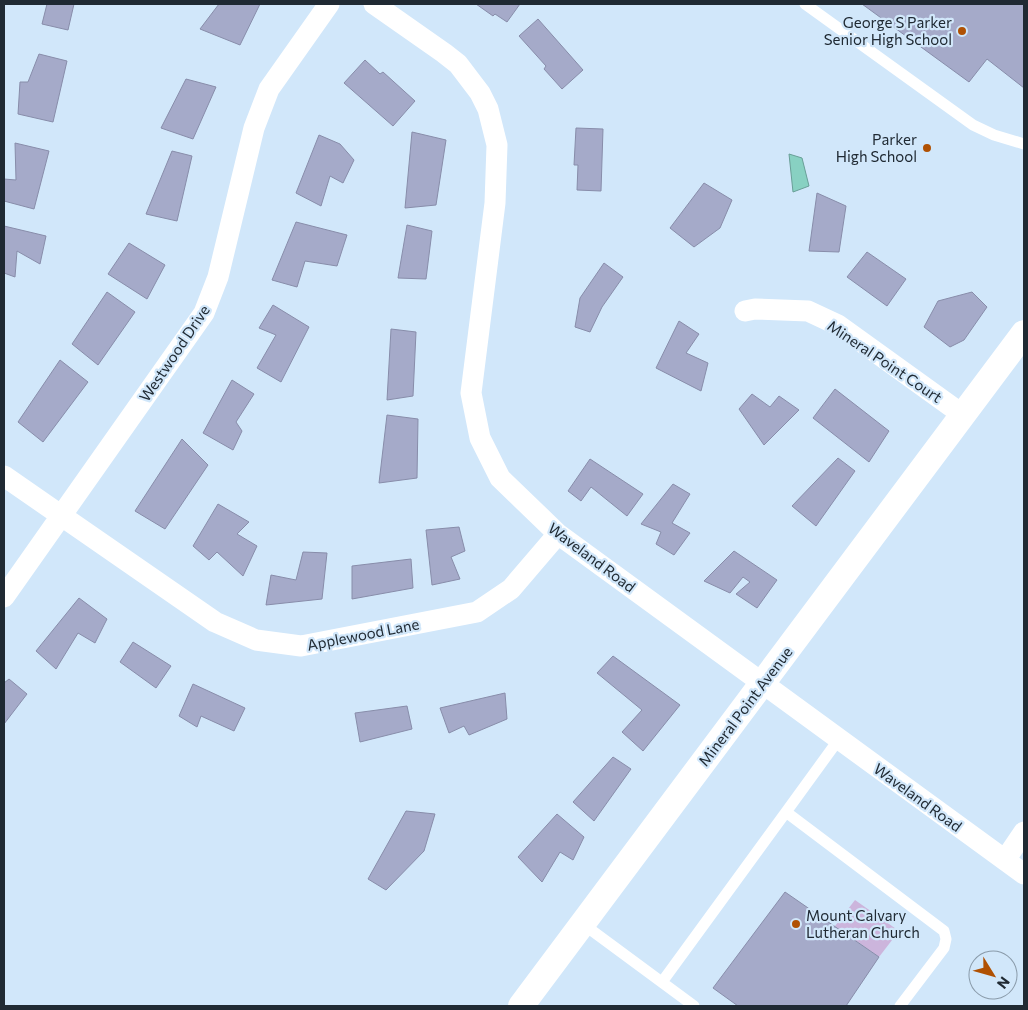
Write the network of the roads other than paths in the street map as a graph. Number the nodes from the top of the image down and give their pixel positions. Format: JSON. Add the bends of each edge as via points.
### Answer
{"nodes":[{"id":1,"x":329,"y":4,"type":"edge"},
{"id":2,"x":374,"y":4,"type":"edge"},
{"id":3,"x":805,"y":4,"type":"edge"},
{"id":4,"x":1024,"y":144,"type":"edge"},
{"id":5,"x":745,"y":311,"type":"dead end"},
{"id":6,"x":1024,"y":333,"type":"edge"},
{"id":7,"x":966,"y":411,"type":"junction"},
{"id":8,"x":4,"y":476,"type":"edge"},
{"id":9,"x":60,"y":515,"type":"junction"},
{"id":10,"x":558,"y":534,"type":"junction"},
{"id":11,"x":4,"y":597,"type":"edge"},
{"id":12,"x":762,"y":682,"type":"junction"},
{"id":13,"x":839,"y":739,"type":"junction"},
{"id":14,"x":786,"y":812,"type":"junction"},
{"id":15,"x":1024,"y":832,"type":"edge"},
{"id":16,"x":1005,"y":860,"type":"junction"},
{"id":17,"x":1024,"y":874,"type":"edge"},
{"id":18,"x":583,"y":924,"type":"junction"},
{"id":19,"x":662,"y":982,"type":"junction"},
{"id":20,"x":521,"y":1006,"type":"edge"},
{"id":21,"x":694,"y":1006,"type":"edge"},
{"id":22,"x":900,"y":1006,"type":"edge"}],
"edges":[{"from":1,"to":9,"type":"street","name":"Westwood Drive","via":[[269,89],[261,107],[218,278],[204,313]]},
{"from":2,"to":10,"type":"street","name":"Waveland Road","via":[[458,64],[480,93],[488,110],[497,145],[496,184],[471,393],[480,438],[500,478]]},
{"from":3,"to":4,"type":"lane","via":[[973,125]]},
{"from":5,"to":7,"type":"street","name":"Mineral Point Court","via":[[808,311],[838,325]]},
{"from":6,"to":7,"type":"street","name":"Mineral Point Avenue"},
{"from":7,"to":12,"type":"street","name":"Mineral Point Avenue"},
{"from":8,"to":9,"type":"street","name":"Applewood Lane"},
{"from":9,"to":10,"type":"street","name":"Applewood Lane","via":[[215,622],[256,640],[301,646],[476,612],[511,589]]},
{"from":9,"to":11,"type":"street","name":"Westwood Drive"},
{"from":10,"to":12,"type":"street","name":"Waveland Road"},
{"from":12,"to":13,"type":"street","name":"Waveland Road"},
{"from":12,"to":18,"type":"street","name":"Mineral Point Avenue"},
{"from":13,"to":14,"type":"lane"},
{"from":13,"to":16,"type":"street","name":"Waveland Road"},
{"from":14,"to":19,"type":"lane"},
{"from":14,"to":22,"type":"lane","via":[[944,930],[944,948]]},
{"from":15,"to":16,"type":"street"},
{"from":16,"to":17,"type":"street","name":"Waveland Road"},
{"from":18,"to":19,"type":"lane"},
{"from":18,"to":20,"type":"street","name":"Mineral Point Avenue"},
{"from":19,"to":21,"type":"lane"}]}
